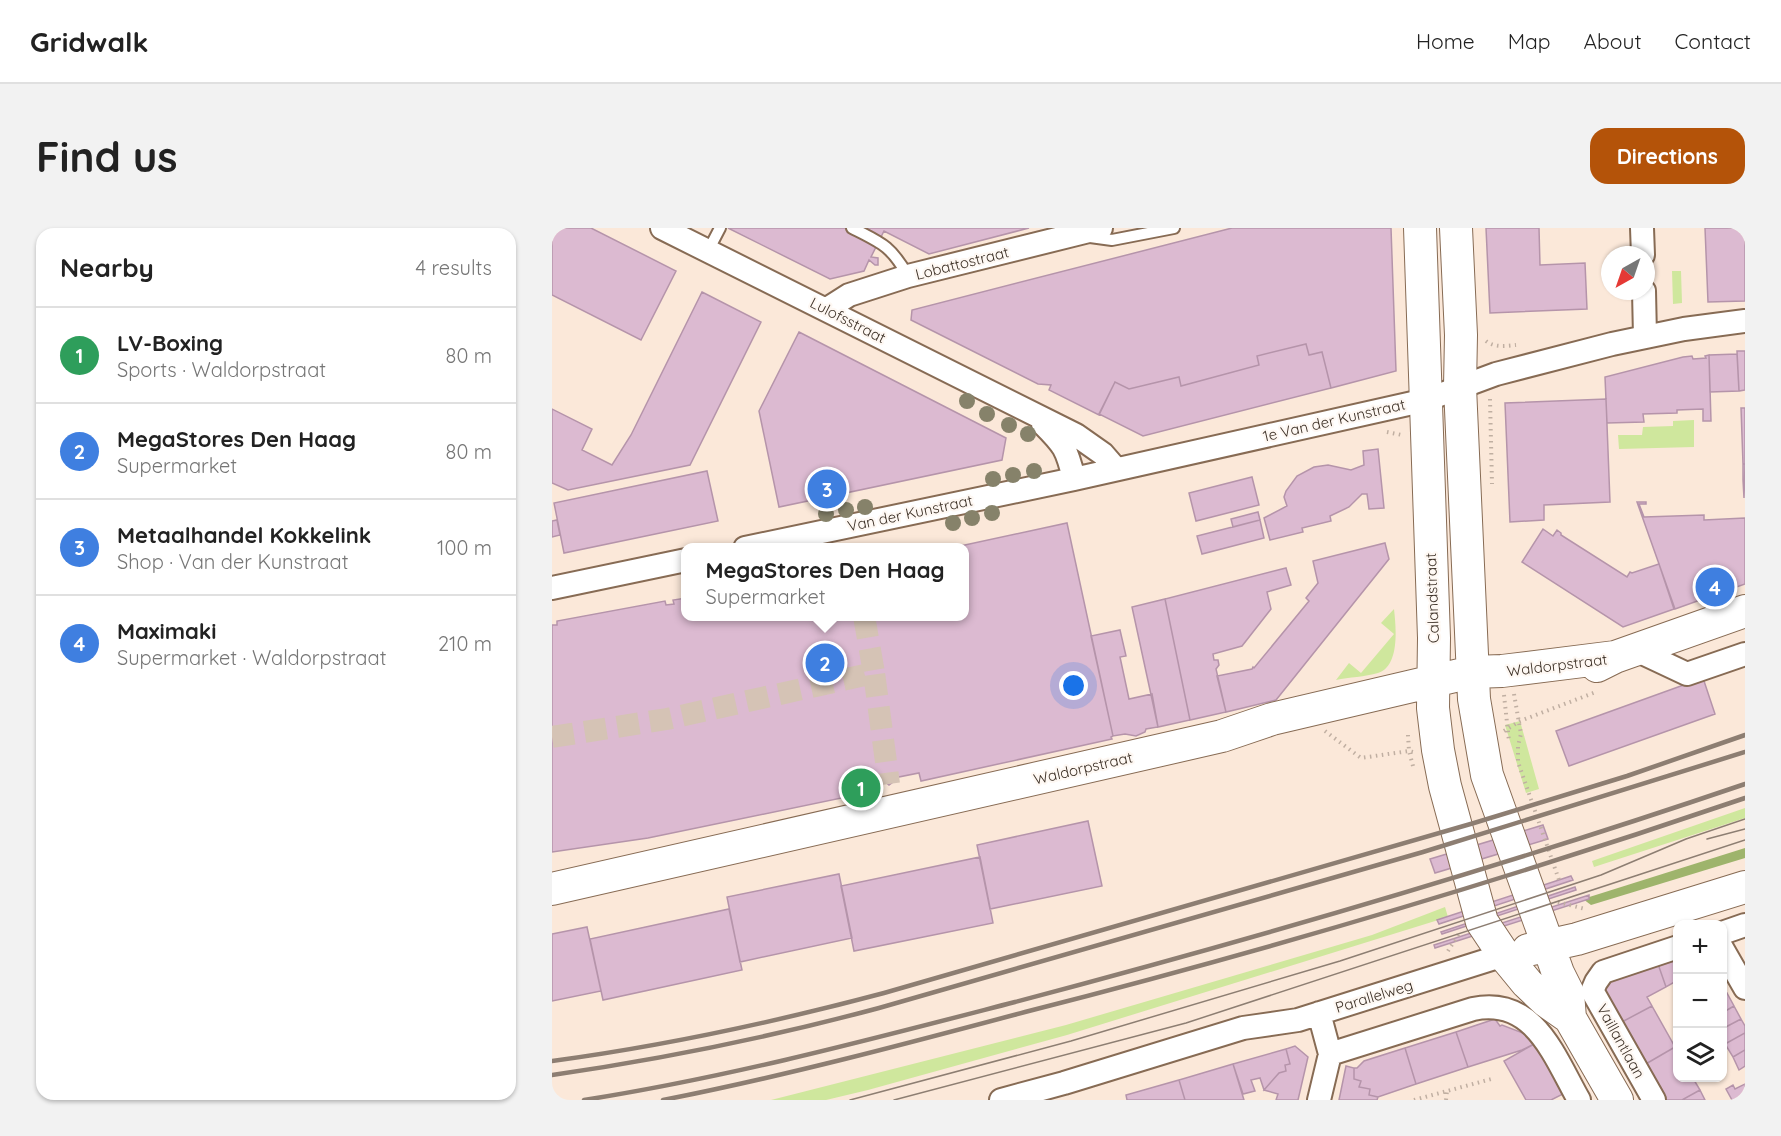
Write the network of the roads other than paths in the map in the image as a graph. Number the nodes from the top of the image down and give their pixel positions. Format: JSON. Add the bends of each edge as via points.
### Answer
{"nodes":[{"id":1,"x":662,"y":228,"type":"edge"},
{"id":2,"x":720,"y":228,"type":"edge"},
{"id":3,"x":852,"y":228,"type":"edge"},
{"id":4,"x":1101,"y":228,"type":"edge"},
{"id":5,"x":1174,"y":228,"type":"edge"},
{"id":6,"x":1420,"y":228,"type":"edge"},
{"id":7,"x":1456,"y":228,"type":"edge"},
{"id":8,"x":1642,"y":228,"type":"edge"},
{"id":9,"x":1072,"y":235,"type":"junction"},
{"id":10,"x":1643,"y":246,"type":"edge"},
{"id":11,"x":708,"y":251,"type":"junction"},
{"id":12,"x":908,"y":276,"type":"junction"},
{"id":13,"x":1644,"y":300,"type":"edge"},
{"id":14,"x":827,"y":309,"type":"junction"},
{"id":15,"x":1745,"y":321,"type":"edge"},
{"id":16,"x":1645,"y":337,"type":"junction"},
{"id":17,"x":1460,"y":387,"type":"junction"},
{"id":18,"x":1426,"y":400,"type":"junction"},
{"id":19,"x":1034,"y":415,"type":"junction"},
{"id":20,"x":1116,"y":468,"type":"junction"},
{"id":21,"x":1074,"y":479,"type":"junction"},
{"id":22,"x":770,"y":543,"type":"edge"},
{"id":23,"x":681,"y":561,"type":"edge"},
{"id":24,"x":552,"y":588,"type":"edge"},
{"id":25,"x":1745,"y":611,"type":"edge"},
{"id":26,"x":1625,"y":654,"type":"junction"},
{"id":27,"x":1745,"y":654,"type":"edge"},
{"id":28,"x":1473,"y":686,"type":"junction"},
{"id":29,"x":1434,"y":695,"type":"junction"},
{"id":30,"x":1745,"y":887,"type":"edge"},
{"id":31,"x":552,"y":889,"type":"edge"},
{"id":32,"x":1745,"y":925,"type":"edge"},
{"id":33,"x":1727,"y":931,"type":"edge"},
{"id":34,"x":1549,"y":945,"type":"junction"},
{"id":35,"x":1673,"y":949,"type":"edge"},
{"id":36,"x":1504,"y":955,"type":"junction"},
{"id":37,"x":1727,"y":957,"type":"edge"},
{"id":38,"x":1745,"y":988,"type":"edge"},
{"id":39,"x":1319,"y":1013,"type":"junction"},
{"id":40,"x":1570,"y":1018,"type":"junction"},
{"id":41,"x":1330,"y":1054,"type":"junction"},
{"id":42,"x":1067,"y":1092,"type":"edge"},
{"id":43,"x":1001,"y":1100,"type":"edge"},
{"id":44,"x":1319,"y":1100,"type":"edge"},
{"id":45,"x":1579,"y":1100,"type":"edge"},
{"id":46,"x":1617,"y":1100,"type":"edge"},
{"id":47,"x":1654,"y":1100,"type":"edge"}],
"edges":[{"from":1,"to":11,"type":"street","name":"Lulofsstraat"},
{"from":2,"to":11,"type":"lane"},
{"from":3,"to":12,"type":"lane","via":[[892,250]]},
{"from":4,"to":9,"type":"street","name":"Lobattostraat"},
{"from":5,"to":9,"type":"lane","via":[[1112,240]]},
{"from":6,"to":18,"type":"main road","name":"Calandstraat"},
{"from":7,"to":17,"type":"main road"},
{"from":8,"to":10,"type":"street"},
{"from":9,"to":12,"type":"street","name":"Lobattostraat"},
{"from":11,"to":14,"type":"street","name":"Lulofsstraat"},
{"from":12,"to":14,"type":"street","name":"Lobattostraat","via":[[849,295]]},
{"from":13,"to":16,"type":"street"},
{"from":14,"to":19,"type":"street","name":"Lulofsstraat"},
{"from":15,"to":16,"type":"street","name":"1e Van der Kunstraat"},
{"from":16,"to":17,"type":"street","name":"1e Van der Kunstraat"},
{"from":17,"to":18,"type":"street","name":"1e Van der Kunstraat"},
{"from":17,"to":28,"type":"main road"},
{"from":18,"to":20,"type":"street","name":"1e Van der Kunstraat"},
{"from":18,"to":29,"type":"main road","name":"Calandstraat"},
{"from":19,"to":20,"type":"street","name":"Lulofsstraat","via":[[1076,435]]},
{"from":19,"to":21,"type":"street","name":"Lulofsstraat","via":[[1063,445]]},
{"from":20,"to":21,"type":"street","name":"1e Van der Kunstraat"},
{"from":21,"to":22,"type":"street","name":"Van der Kunstraat"},
{"from":23,"to":24,"type":"street"},
{"from":25,"to":26,"type":"main road","name":"Waldorpstraat"},
{"from":26,"to":27,"type":"street","via":[[1688,674]]},
{"from":26,"to":28,"type":"main road","name":"Waldorpstraat","via":[[1502,671]]},
{"from":26,"to":28,"type":"main road","name":"Waldorpstraat","via":[[1578,675],[1513,691]]},
{"from":28,"to":29,"type":"main road","name":"Waldorpstraat"},
{"from":28,"to":34,"type":"main road","via":[[1487,775]]},
{"from":29,"to":31,"type":"main road","name":"Waldorpstraat","via":[[1272,718],[1222,736]]},
{"from":29,"to":36,"type":"main road","name":"Calandstraat","via":[[1445,786],[1482,922]]},
{"from":30,"to":34,"type":"main road","name":"Parallelweg"},
{"from":32,"to":33,"type":"street"},
{"from":34,"to":36,"type":"main road","name":"Parallelweg"},
{"from":34,"to":40,"type":"main road","via":[[1568,993]]},
{"from":35,"to":47,"type":"street","name":"Vaillantlaan","via":[[1603,972],[1593,989]]},
{"from":36,"to":39,"type":"street","name":"Parallelweg"},
{"from":36,"to":40,"type":"main road","via":[[1527,983]]},
{"from":37,"to":38,"type":"street"},
{"from":39,"to":41,"type":"street"},
{"from":39,"to":42,"type":"street","name":"Parallelweg","via":[[1243,1028]]},
{"from":40,"to":46,"type":"main road"},
{"from":41,"to":44,"type":"street"},
{"from":41,"to":45,"type":"street","via":[[1488,1006],[1516,1012],[1541,1034]]},
{"from":42,"to":43,"type":"street","name":"Parallelweg"}]}
